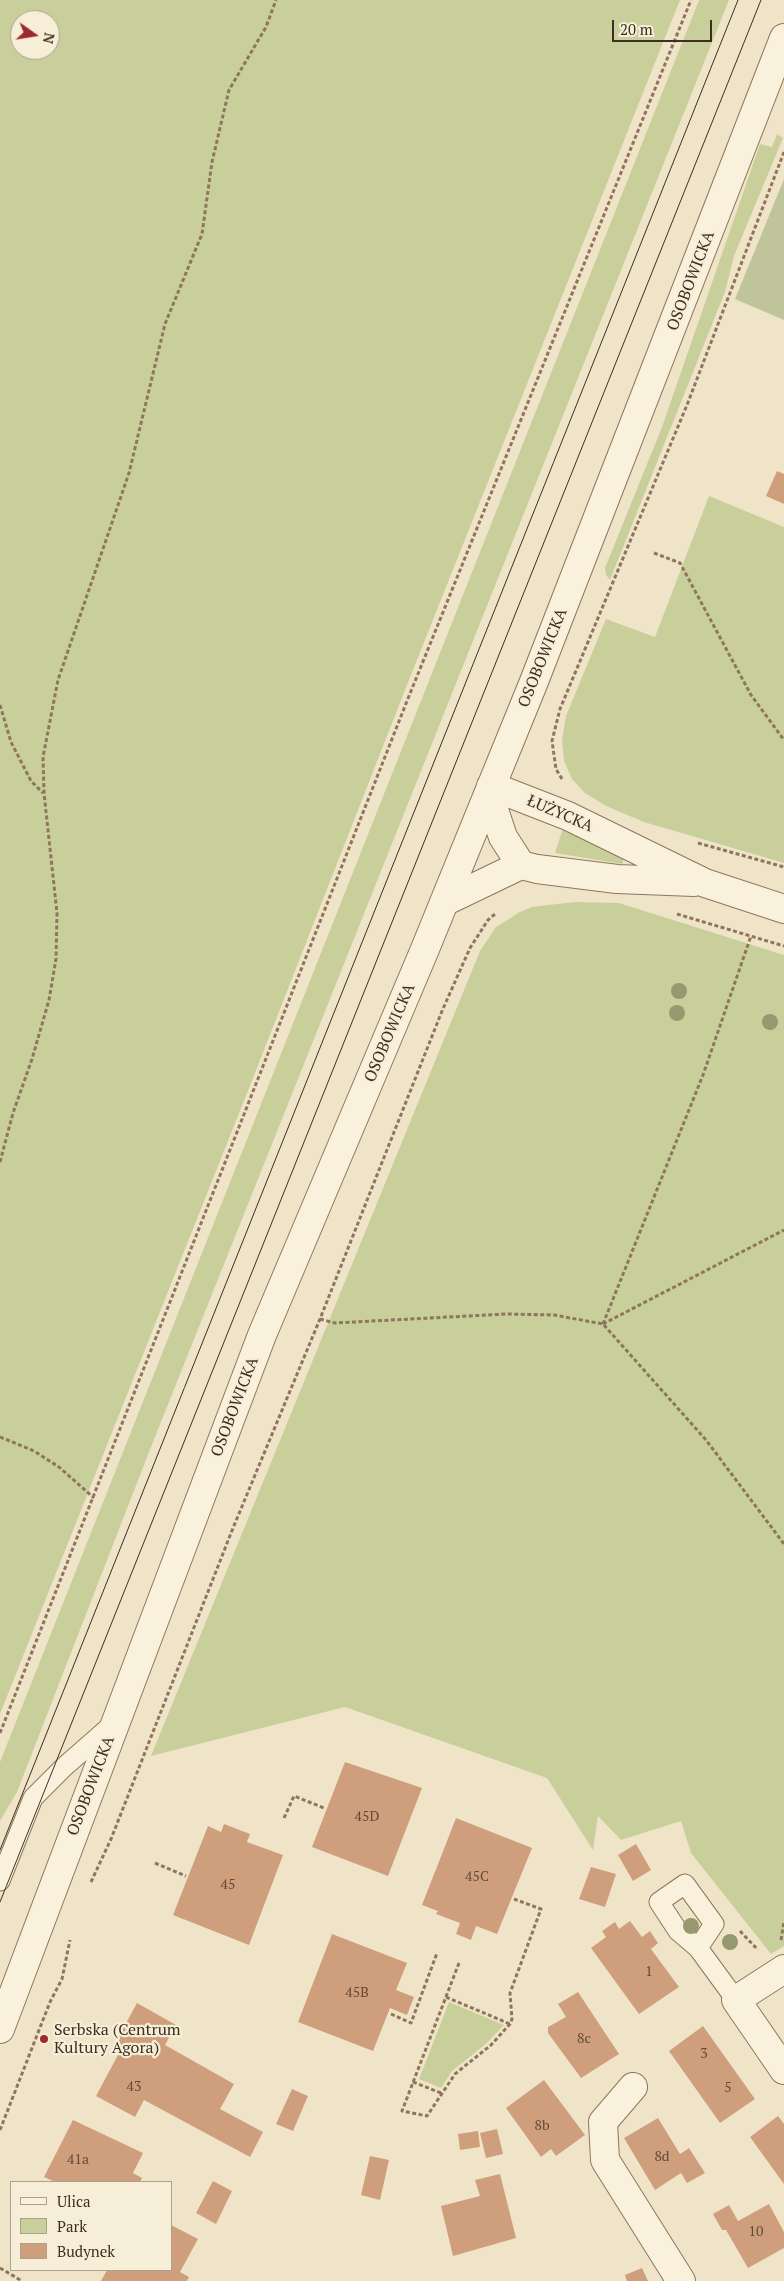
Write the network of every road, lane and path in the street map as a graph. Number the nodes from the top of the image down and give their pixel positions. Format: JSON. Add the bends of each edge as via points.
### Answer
{"nodes":[{"id":1,"x":276,"y":0,"type":"edge"},
{"id":2,"x":690,"y":0,"type":"edge"},
{"id":3,"x":784,"y":38,"type":"edge"},
{"id":4,"x":784,"y":152,"type":"edge"},
{"id":5,"x":654,"y":553,"type":"dead end"},
{"id":6,"x":0,"y":705,"type":"edge"},
{"id":7,"x":784,"y":740,"type":"edge"},
{"id":8,"x":565,"y":783,"type":"dead end"},
{"id":9,"x":491,"y":786,"type":"junction"},
{"id":10,"x":44,"y":793,"type":"junction"},
{"id":11,"x":521,"y":865,"type":"junction"},
{"id":12,"x":705,"y":883,"type":"junction"},
{"id":13,"x":444,"y":902,"type":"junction"},
{"id":14,"x":784,"y":909,"type":"edge"},
{"id":15,"x":496,"y":914,"type":"dead end"},
{"id":16,"x":751,"y":936,"type":"dead end"},
{"id":17,"x":0,"y":1162,"type":"edge"},
{"id":18,"x":784,"y":1230,"type":"edge"},
{"id":19,"x":320,"y":1319,"type":"junction"},
{"id":20,"x":603,"y":1324,"type":"junction"},
{"id":21,"x":0,"y":1437,"type":"edge"},
{"id":22,"x":94,"y":1498,"type":"junction"},
{"id":23,"x":784,"y":1544,"type":"edge"},
{"id":24,"x":115,"y":1722,"type":"junction"},
{"id":25,"x":0,"y":1733,"type":"edge"},
{"id":26,"x":324,"y":1808,"type":"dead end"},
{"id":27,"x":284,"y":1818,"type":"dead end"},
{"id":28,"x":155,"y":1863,"type":"dead end"},
{"id":29,"x":186,"y":1876,"type":"dead end"},
{"id":30,"x":0,"y":1881,"type":"edge"},
{"id":31,"x":88,"y":1889,"type":"dead end"},
{"id":32,"x":514,"y":1900,"type":"dead end"},
{"id":33,"x":72,"y":1931,"type":"dead end"},
{"id":34,"x":698,"y":1948,"type":"dead end"},
{"id":35,"x":438,"y":1953,"type":"dead end"},
{"id":36,"x":459,"y":1963,"type":"dead end"},
{"id":37,"x":784,"y":1969,"type":"edge"},
{"id":38,"x":446,"y":1996,"type":"junction"},
{"id":39,"x":736,"y":2000,"type":"junction"},
{"id":40,"x":391,"y":2014,"type":"dead end"},
{"id":41,"x":510,"y":2024,"type":"junction"},
{"id":42,"x":0,"y":2029,"type":"edge"},
{"id":43,"x":784,"y":2070,"type":"edge"},
{"id":44,"x":413,"y":2082,"type":"junction"},
{"id":45,"x":633,"y":2087,"type":"dead end"},
{"id":46,"x":441,"y":2093,"type":"junction"},
{"id":47,"x":0,"y":2130,"type":"edge"},
{"id":48,"x":0,"y":2268,"type":"edge"},
{"id":49,"x":22,"y":2281,"type":"edge"},
{"id":50,"x":681,"y":2281,"type":"edge"}],
"edges":[{"from":1,"to":10,"type":"path","via":[[266,28],[229,90],[212,162],[202,234],[165,324],[129,473],[58,680],[43,757]]},
{"from":2,"to":22,"type":"path","via":[[406,701]]},
{"from":3,"to":9,"type":"street","name":"OSOBOWICKA"},
{"from":4,"to":8,"type":"path","via":[[687,405],[560,709],[552,742],[556,769]]},
{"from":5,"to":7,"type":"path","via":[[680,563],[751,696]]},
{"from":6,"to":10,"type":"path","via":[[11,742],[31,781]]},
{"from":9,"to":11,"type":"street","via":[[503,837]]},
{"from":9,"to":12,"type":"street","name":"ŁUŻYCKA","via":[[568,816]]},
{"from":9,"to":13,"type":"street","name":"OSOBOWICKA"},
{"from":10,"to":17,"type":"path","via":[[57,913],[56,958],[49,1000]]},
{"from":11,"to":12,"type":"street","name":"ŁUŻYCKA","via":[[617,878]]},
{"from":11,"to":13,"type":"street"},
{"from":12,"to":14,"type":"street","name":"ŁUŻYCKA"},
{"from":13,"to":24,"type":"street","name":"OSOBOWICKA","via":[[262,1335]]},
{"from":15,"to":19,"type":"path","via":[[488,920],[470,948],[442,1011]]},
{"from":16,"to":20,"type":"path","via":[[703,1075]]},
{"from":18,"to":20,"type":"path"},
{"from":19,"to":20,"type":"path","via":[[335,1322],[554,1314]]},
{"from":19,"to":31,"type":"path"},
{"from":20,"to":23,"type":"path","via":[[706,1440]]},
{"from":21,"to":22,"type":"path","via":[[59,1466]]},
{"from":22,"to":25,"type":"path"},
{"from":24,"to":30,"type":"lane","via":[[33,1798]]},
{"from":24,"to":42,"type":"street","name":"OSOBOWICKA"},
{"from":26,"to":27,"type":"path","via":[[294,1796]]},
{"from":28,"to":29,"type":"path"},
{"from":32,"to":41,"type":"path","via":[[541,1909],[510,1994]]},
{"from":33,"to":47,"type":"path","via":[[62,1980],[50,2002]]},
{"from":34,"to":39,"type":"lane"},
{"from":35,"to":40,"type":"path","via":[[411,2022]]},
{"from":36,"to":38,"type":"path"},
{"from":37,"to":39,"type":"street"},
{"from":38,"to":41,"type":"path"},
{"from":38,"to":44,"type":"path"},
{"from":39,"to":43,"type":"street"},
{"from":41,"to":46,"type":"path","via":[[491,2045],[455,2074]]},
{"from":44,"to":46,"type":"path"},
{"from":44,"to":46,"type":"path","via":[[402,2111],[427,2116]]},
{"from":45,"to":50,"type":"street","via":[[603,2122],[605,2160]]},
{"from":48,"to":49,"type":"path"}]}
